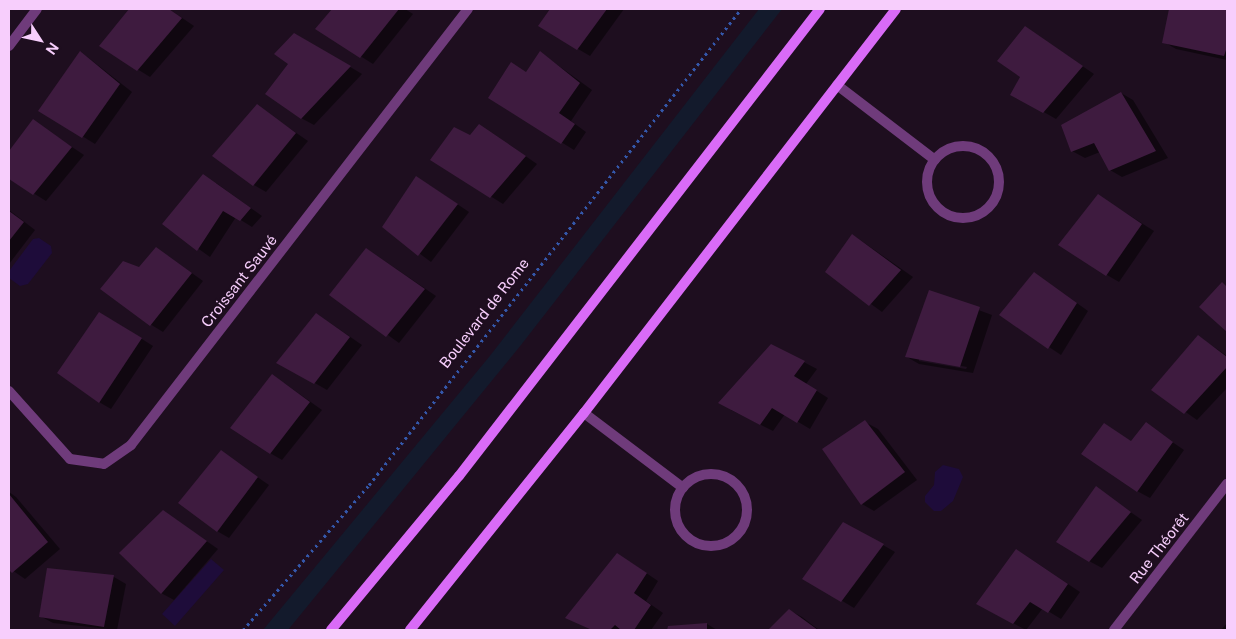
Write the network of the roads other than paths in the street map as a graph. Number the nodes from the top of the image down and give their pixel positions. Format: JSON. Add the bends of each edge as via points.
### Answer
{"nodes":[{"id":1,"x":38,"y":9,"type":"edge"},
{"id":2,"x":468,"y":9,"type":"edge"},
{"id":3,"x":820,"y":9,"type":"edge"},
{"id":4,"x":896,"y":9,"type":"edge"},
{"id":5,"x":9,"y":46,"type":"edge"},
{"id":6,"x":837,"y":85,"type":"junction"},
{"id":7,"x":935,"y":160,"type":"junction"},
{"id":8,"x":9,"y":391,"type":"edge"},
{"id":9,"x":584,"y":413,"type":"junction"},
{"id":10,"x":1227,"y":484,"type":"edge"},
{"id":11,"x":683,"y":488,"type":"junction"},
{"id":12,"x":331,"y":630,"type":"edge"},
{"id":13,"x":410,"y":630,"type":"edge"},
{"id":14,"x":1114,"y":630,"type":"edge"}],
"edges":[{"from":1,"to":5,"type":"street"},
{"from":2,"to":8,"type":"street","name":"Croissant Sauvé","via":[[131,445],[104,464],[70,459]]},
{"from":3,"to":12,"type":"main road","via":[[459,476]]},
{"from":4,"to":6,"type":"main road"},
{"from":6,"to":7,"type":"street"},
{"from":6,"to":9,"type":"main road"},
{"from":7,"to":7,"type":"street","via":[[928,185],[933,201],[944,213],[969,218],[991,205],[999,183],[996,167],[986,154],[963,146],[947,150]]},
{"from":9,"to":11,"type":"street"},
{"from":9,"to":13,"type":"main road"},
{"from":10,"to":14,"type":"street","name":"Rue Théorêt"},
{"from":11,"to":11,"type":"street","via":[[676,512],[686,536],[709,546],[725,543],[739,533],[748,510],[744,494],[734,482],[719,475],[703,475]]}]}
